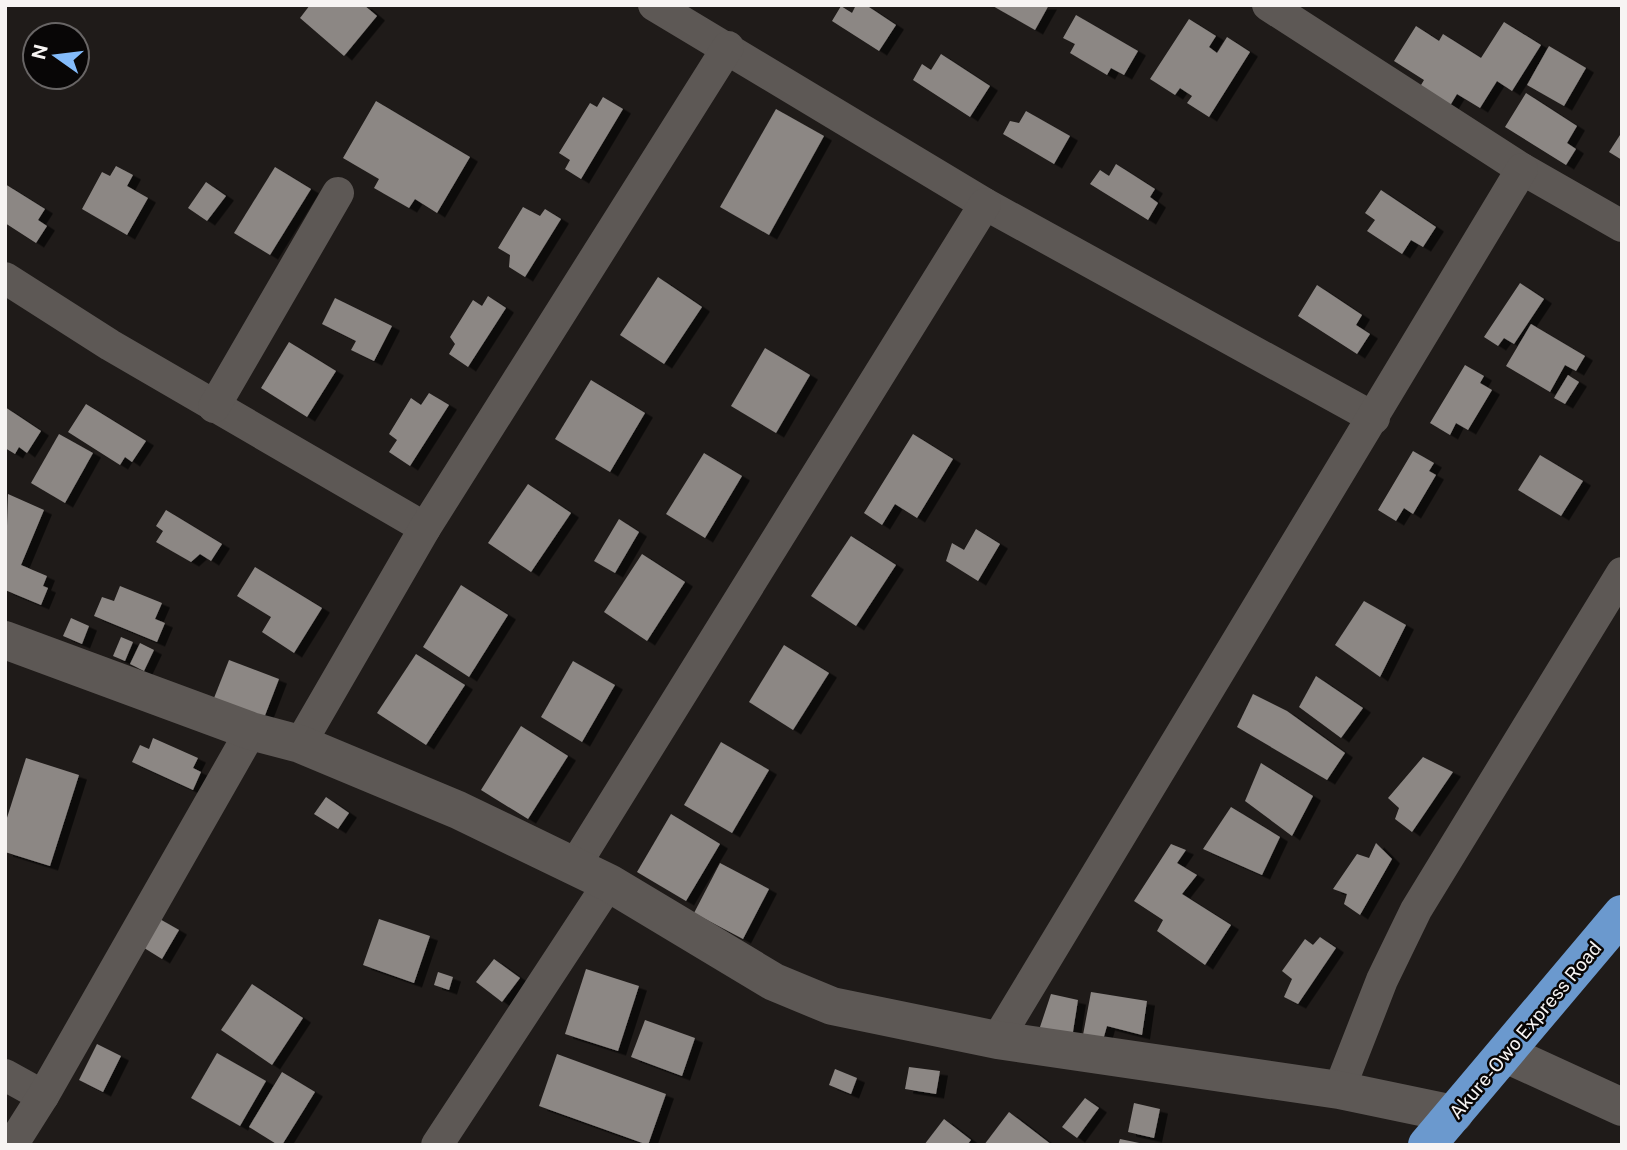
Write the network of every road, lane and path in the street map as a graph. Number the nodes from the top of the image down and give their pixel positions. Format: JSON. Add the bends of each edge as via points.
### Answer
{"nodes":[{"id":1,"x":654,"y":5,"type":"edge"},
{"id":2,"x":1268,"y":5,"type":"edge"},
{"id":3,"x":728,"y":47,"type":"junction"},
{"id":4,"x":1522,"y":169,"type":"junction"},
{"id":5,"x":338,"y":193,"type":"dead end"},
{"id":6,"x":985,"y":204,"type":"junction"},
{"id":7,"x":1622,"y":226,"type":"edge"},
{"id":8,"x":5,"y":278,"type":"edge"},
{"id":9,"x":214,"y":407,"type":"junction"},
{"id":10,"x":1374,"y":418,"type":"junction"},
{"id":11,"x":425,"y":528,"type":"junction"},
{"id":12,"x":1622,"y":573,"type":"edge"},
{"id":13,"x":5,"y":640,"type":"edge"},
{"id":14,"x":251,"y":731,"type":"junction"},
{"id":15,"x":300,"y":744,"type":"junction"},
{"id":16,"x":575,"y":865,"type":"junction"},
{"id":17,"x":609,"y":883,"type":"junction"},
{"id":18,"x":1622,"y":914,"type":"edge"},
{"id":19,"x":997,"y":1040,"type":"junction"},
{"id":20,"x":1506,"y":1054,"type":"junction"},
{"id":21,"x":5,"y":1075,"type":"edge"},
{"id":22,"x":1339,"y":1090,"type":"junction"},
{"id":23,"x":43,"y":1096,"type":"junction"},
{"id":24,"x":1622,"y":1107,"type":"edge"},
{"id":25,"x":1454,"y":1114,"type":"junction"},
{"id":26,"x":12,"y":1145,"type":"edge"},
{"id":27,"x":437,"y":1145,"type":"edge"},
{"id":28,"x":1427,"y":1145,"type":"edge"}],
"edges":[{"from":1,"to":3,"type":"street"},
{"from":2,"to":4,"type":"street"},
{"from":3,"to":6,"type":"street"},
{"from":3,"to":11,"type":"street"},
{"from":4,"to":7,"type":"street"},
{"from":4,"to":10,"type":"street"},
{"from":5,"to":9,"type":"street"},
{"from":6,"to":10,"type":"street"},
{"from":6,"to":16,"type":"street"},
{"from":8,"to":9,"type":"street"},
{"from":9,"to":11,"type":"street"},
{"from":10,"to":19,"type":"street"},
{"from":11,"to":15,"type":"street"},
{"from":12,"to":22,"type":"street","via":[[1416,910],[1382,980]]},
{"from":13,"to":14,"type":"street"},
{"from":14,"to":15,"type":"street"},
{"from":14,"to":23,"type":"street"},
{"from":15,"to":16,"type":"street"},
{"from":16,"to":17,"type":"street"},
{"from":17,"to":19,"type":"street","via":[[786,987],[844,1009]]},
{"from":17,"to":27,"type":"street"},
{"from":18,"to":20,"type":"highway","name":"Akure-Owo Express Road"},
{"from":19,"to":22,"type":"street"},
{"from":20,"to":24,"type":"street"},
{"from":20,"to":25,"type":"highway","name":"Akure-Owo Express Road"},
{"from":21,"to":23,"type":"street"},
{"from":22,"to":25,"type":"street"},
{"from":23,"to":26,"type":"street"},
{"from":25,"to":28,"type":"highway","name":"Akure-Owo Express Road"}]}
